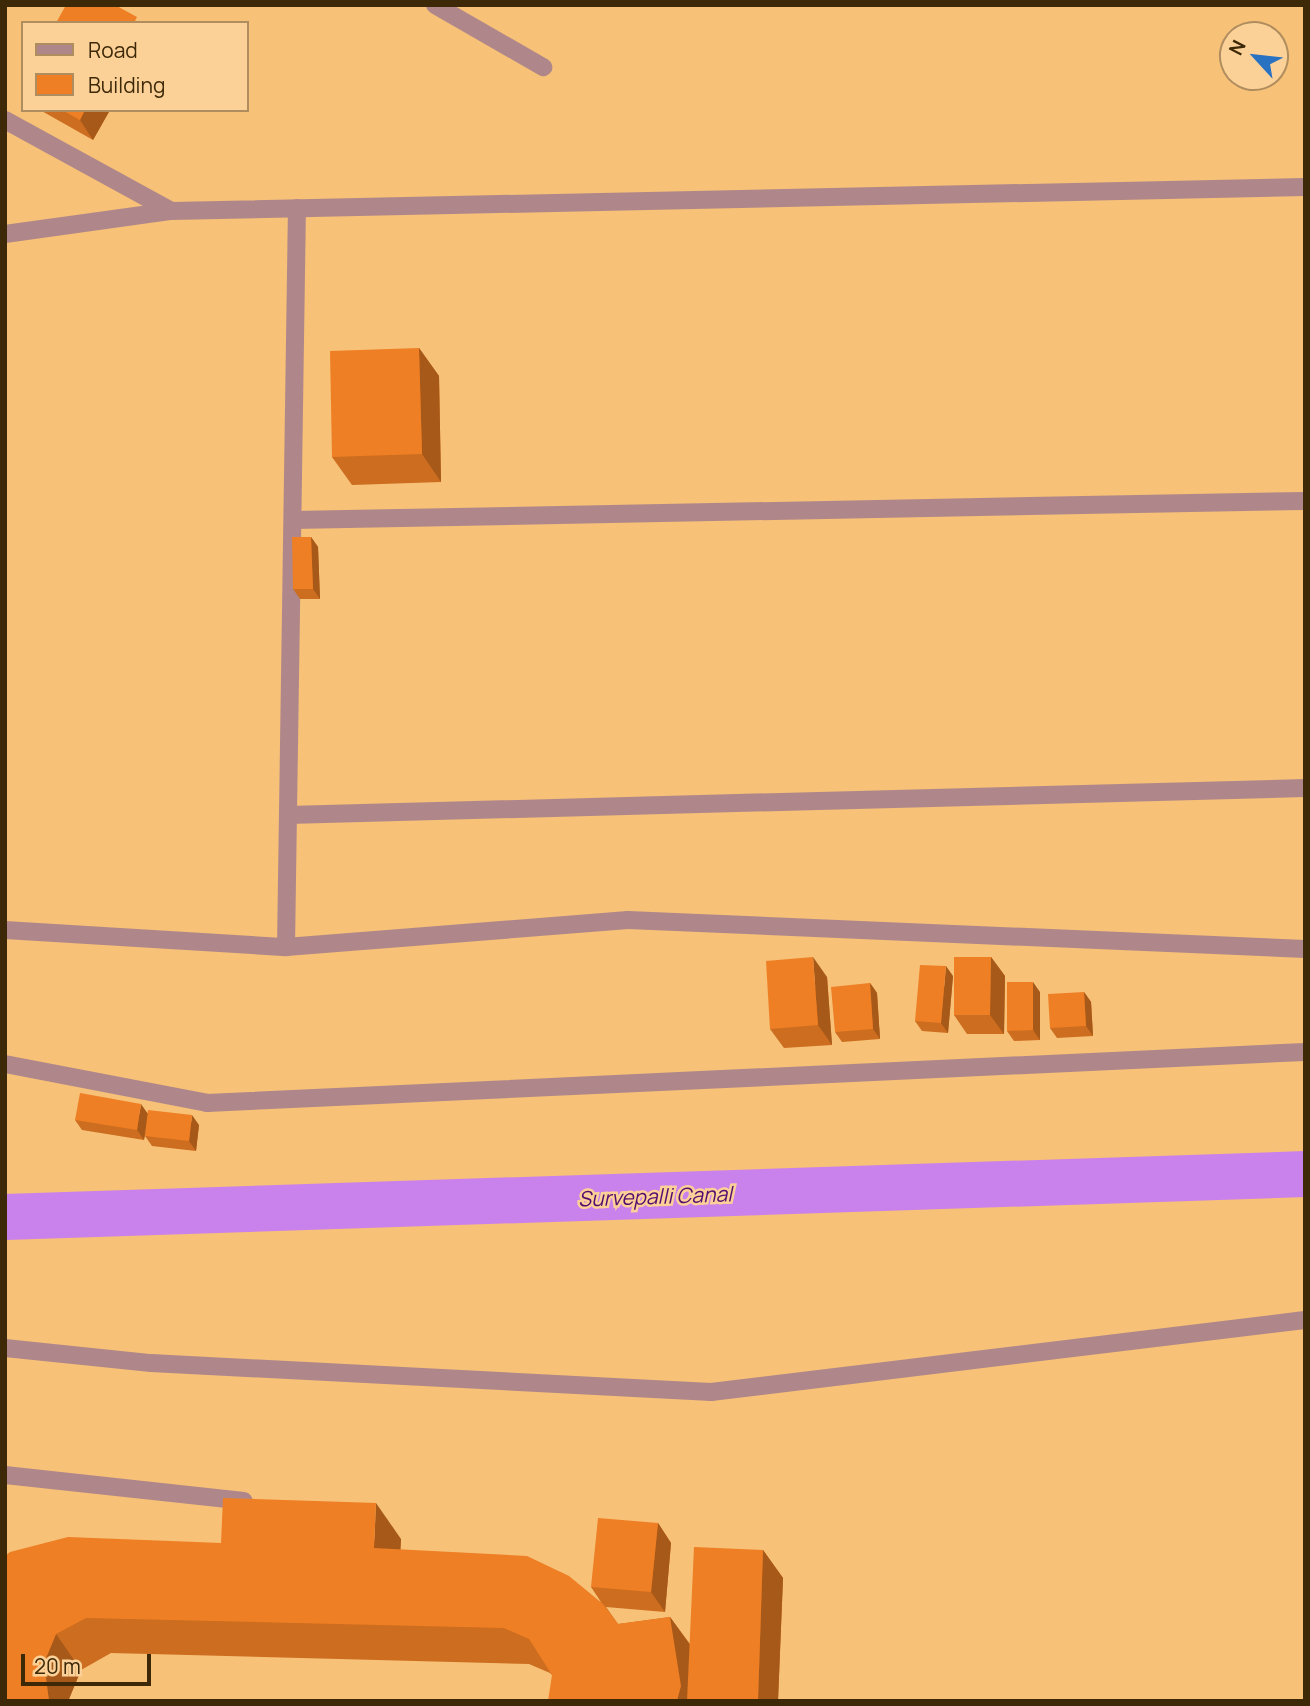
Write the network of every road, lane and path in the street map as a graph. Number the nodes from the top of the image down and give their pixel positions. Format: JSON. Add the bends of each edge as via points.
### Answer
{"nodes":[{"id":1,"x":435,"y":5,"type":"edge"},
{"id":2,"x":543,"y":67,"type":"dead end"},
{"id":3,"x":5,"y":120,"type":"edge"},
{"id":4,"x":1305,"y":187,"type":"edge"},
{"id":5,"x":297,"y":208,"type":"junction"},
{"id":6,"x":171,"y":211,"type":"junction"},
{"id":7,"x":5,"y":234,"type":"edge"},
{"id":8,"x":1305,"y":501,"type":"edge"},
{"id":9,"x":293,"y":520,"type":"junction"},
{"id":10,"x":1305,"y":788,"type":"edge"},
{"id":11,"x":288,"y":814,"type":"junction"},
{"id":12,"x":5,"y":930,"type":"edge"},
{"id":13,"x":286,"y":947,"type":"junction"},
{"id":14,"x":1305,"y":948,"type":"edge"},
{"id":15,"x":1305,"y":1052,"type":"edge"},
{"id":16,"x":5,"y":1064,"type":"edge"},
{"id":17,"x":1305,"y":1320,"type":"edge"},
{"id":18,"x":5,"y":1348,"type":"edge"},
{"id":19,"x":5,"y":1475,"type":"edge"},
{"id":20,"x":262,"y":1502,"type":"edge"}],
"edges":[{"from":1,"to":2,"type":"street"},
{"from":3,"to":6,"type":"street"},
{"from":4,"to":5,"type":"street"},
{"from":5,"to":6,"type":"street"},
{"from":5,"to":9,"type":"street"},
{"from":6,"to":7,"type":"street"},
{"from":8,"to":9,"type":"street"},
{"from":9,"to":11,"type":"street"},
{"from":10,"to":11,"type":"street"},
{"from":11,"to":13,"type":"street"},
{"from":12,"to":13,"type":"street"},
{"from":13,"to":14,"type":"street","via":[[628,920]]},
{"from":15,"to":16,"type":"street","via":[[207,1103]]},
{"from":17,"to":18,"type":"street","via":[[711,1392],[151,1363]]},
{"from":19,"to":20,"type":"street"}]}
